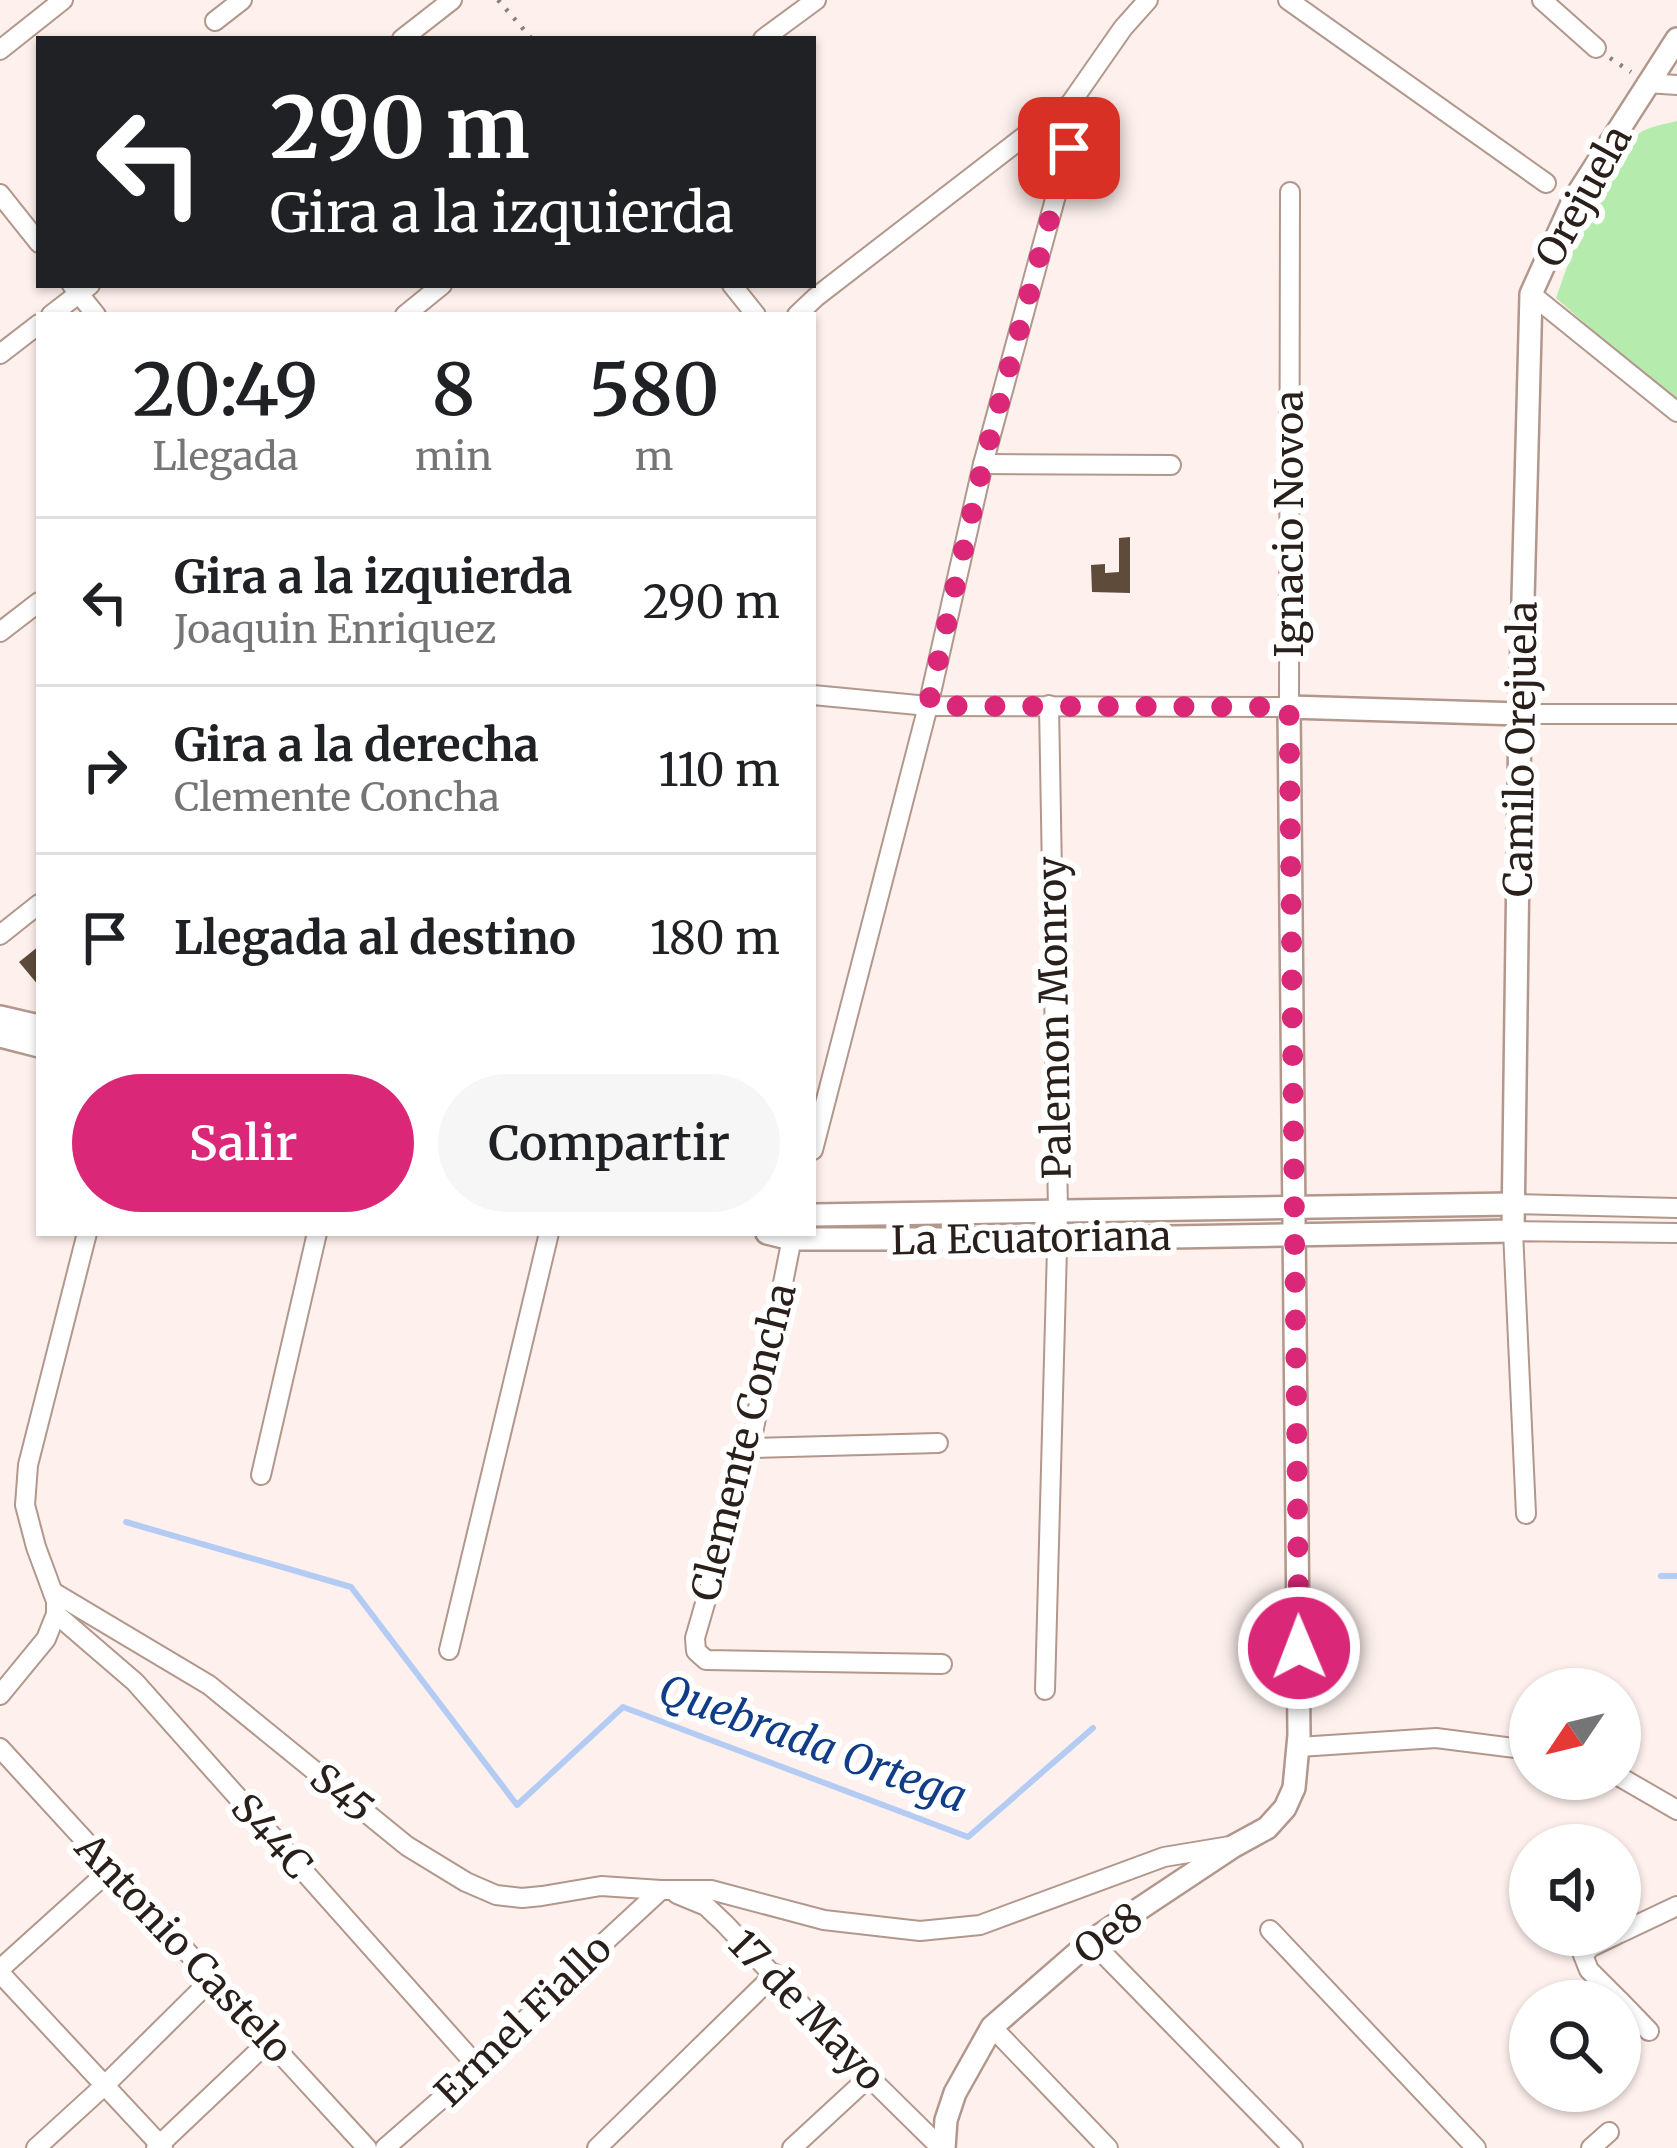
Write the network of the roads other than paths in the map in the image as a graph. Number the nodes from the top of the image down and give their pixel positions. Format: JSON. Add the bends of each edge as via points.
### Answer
{"nodes":[{"id":1,"x":64,"y":0,"type":"edge"},
{"id":2,"x":242,"y":0,"type":"edge"},
{"id":3,"x":452,"y":0,"type":"edge"},
{"id":4,"x":816,"y":0,"type":"edge"},
{"id":5,"x":1148,"y":0,"type":"edge"},
{"id":6,"x":1288,"y":0,"type":"edge"},
{"id":7,"x":1542,"y":0,"type":"edge"},
{"id":8,"x":215,"y":21,"type":"dead end"},
{"id":9,"x":406,"y":36,"type":"edge"},
{"id":10,"x":767,"y":36,"type":"edge"},
{"id":11,"x":1677,"y":39,"type":"edge"},
{"id":12,"x":1596,"y":48,"type":"road end"},
{"id":13,"x":0,"y":50,"type":"edge"},
{"id":14,"x":1647,"y":83,"type":"junction"},
{"id":15,"x":1677,"y":86,"type":"edge"},
{"id":16,"x":1070,"y":104,"type":"junction"},
{"id":17,"x":1546,"y":183,"type":"dead end"},
{"id":18,"x":1290,"y":192,"type":"dead end"},
{"id":19,"x":0,"y":194,"type":"edge"},
{"id":20,"x":36,"y":239,"type":"edge"},
{"id":21,"x":80,"y":288,"type":"edge"},
{"id":22,"x":438,"y":288,"type":"edge"},
{"id":23,"x":734,"y":288,"type":"edge"},
{"id":24,"x":1531,"y":293,"type":"junction"},
{"id":25,"x":54,"y":312,"type":"edge"},
{"id":26,"x":409,"y":312,"type":"edge"},
{"id":27,"x":754,"y":312,"type":"edge"},
{"id":28,"x":800,"y":312,"type":"edge"},
{"id":29,"x":36,"y":326,"type":"edge"},
{"id":30,"x":0,"y":354,"type":"edge"},
{"id":31,"x":1677,"y":412,"type":"edge"},
{"id":32,"x":983,"y":464,"type":"junction"},
{"id":33,"x":1171,"y":465,"type":"dead end"},
{"id":34,"x":36,"y":604,"type":"edge"},
{"id":35,"x":0,"y":632,"type":"edge"},
{"id":36,"x":816,"y":695,"type":"edge"},
{"id":37,"x":1049,"y":705,"type":"junction"},
{"id":38,"x":928,"y":706,"type":"junction"},
{"id":39,"x":1289,"y":707,"type":"junction"},
{"id":40,"x":1520,"y":714,"type":"junction"},
{"id":41,"x":1677,"y":714,"type":"edge"},
{"id":42,"x":36,"y":906,"type":"edge"},
{"id":43,"x":0,"y":934,"type":"edge"},
{"id":44,"x":0,"y":1017,"type":"edge"},
{"id":45,"x":36,"y":1025,"type":"edge"},
{"id":46,"x":0,"y":1036,"type":"edge"},
{"id":47,"x":36,"y":1045,"type":"edge"},
{"id":48,"x":816,"y":1138,"type":"edge"},
{"id":49,"x":1512,"y":1204,"type":"junction"},
{"id":50,"x":1295,"y":1207,"type":"junction"},
{"id":51,"x":1677,"y":1208,"type":"edge"},
{"id":52,"x":1058,"y":1211,"type":"junction"},
{"id":53,"x":816,"y":1215,"type":"edge"},
{"id":54,"x":1513,"y":1232,"type":"junction"},
{"id":55,"x":1677,"y":1233,"type":"edge"},
{"id":56,"x":1296,"y":1234,"type":"junction"},
{"id":57,"x":86,"y":1236,"type":"edge"},
{"id":58,"x":316,"y":1236,"type":"edge"},
{"id":59,"x":548,"y":1236,"type":"edge"},
{"id":60,"x":792,"y":1236,"type":"edge"},
{"id":61,"x":1057,"y":1239,"type":"junction"},
{"id":62,"x":938,"y":1443,"type":"dead end"},
{"id":63,"x":750,"y":1448,"type":"junction"},
{"id":64,"x":261,"y":1475,"type":"dead end"},
{"id":65,"x":1526,"y":1514,"type":"dead end"},
{"id":66,"x":53,"y":1592,"type":"junction"},
{"id":67,"x":56,"y":1614,"type":"junction"},
{"id":68,"x":449,"y":1650,"type":"dead end"},
{"id":69,"x":942,"y":1664,"type":"dead end"},
{"id":70,"x":1045,"y":1690,"type":"dead end"},
{"id":71,"x":0,"y":1695,"type":"edge"},
{"id":72,"x":1299,"y":1741,"type":"junction"},
{"id":73,"x":1509,"y":1747,"type":"edge"},
{"id":74,"x":0,"y":1748,"type":"edge"},
{"id":75,"x":1641,"y":1789,"type":"edge"},
{"id":76,"x":1677,"y":1810,"type":"edge"},
{"id":77,"x":1234,"y":1846,"type":"junction"},
{"id":78,"x":111,"y":1869,"type":"junction"},
{"id":79,"x":661,"y":1890,"type":"junction"},
{"id":80,"x":1677,"y":1906,"type":"edge"},
{"id":81,"x":1641,"y":1923,"type":"edge"},
{"id":82,"x":1270,"y":1930,"type":"dead end"},
{"id":83,"x":1091,"y":1941,"type":"junction"},
{"id":84,"x":0,"y":1971,"type":"edge"},
{"id":85,"x":775,"y":1974,"type":"junction"},
{"id":86,"x":212,"y":1979,"type":"junction"},
{"id":87,"x":1641,"y":2023,"type":"edge"},
{"id":88,"x":992,"y":2027,"type":"junction"},
{"id":89,"x":1649,"y":2031,"type":"dead end"},
{"id":90,"x":268,"y":2041,"type":"junction"},
{"id":91,"x":478,"y":2067,"type":"junction"},
{"id":92,"x":869,"y":2078,"type":"junction"},
{"id":93,"x":105,"y":2085,"type":"junction"},
{"id":94,"x":1609,"y":2132,"type":"dead end"},
{"id":95,"x":160,"y":2147,"type":"edge"},
{"id":96,"x":36,"y":2148,"type":"edge"},
{"id":97,"x":367,"y":2148,"type":"edge"},
{"id":98,"x":385,"y":2148,"type":"edge"},
{"id":99,"x":597,"y":2148,"type":"edge"},
{"id":100,"x":792,"y":2148,"type":"edge"},
{"id":101,"x":943,"y":2148,"type":"edge"},
{"id":102,"x":1108,"y":2148,"type":"edge"},
{"id":103,"x":1293,"y":2148,"type":"edge"},
{"id":104,"x":1476,"y":2148,"type":"edge"},
{"id":105,"x":1591,"y":2148,"type":"edge"}],
"edges":[{"from":1,"to":13,"type":"street"},
{"from":2,"to":8,"type":"street"},
{"from":3,"to":9,"type":"street"},
{"from":4,"to":10,"type":"street"},
{"from":5,"to":16,"type":"street"},
{"from":6,"to":17,"type":"street"},
{"from":7,"to":12,"type":"street"},
{"from":11,"to":14,"type":"street","name":"Orejuela"},
{"from":14,"to":15,"type":"street"},
{"from":14,"to":24,"type":"street","name":"Orejuela","via":[[1573,201]]},
{"from":16,"to":28,"type":"street"},
{"from":16,"to":32,"type":"street","via":[[1069,148]]},
{"from":18,"to":39,"type":"street","name":"Ignacio Novoa"},
{"from":19,"to":20,"type":"street"},
{"from":21,"to":25,"type":"street"},
{"from":22,"to":26,"type":"street"},
{"from":23,"to":27,"type":"street"},
{"from":24,"to":31,"type":"street"},
{"from":24,"to":40,"type":"street","name":"Camilo Orejuela"},
{"from":29,"to":30,"type":"street"},
{"from":32,"to":33,"type":"street"},
{"from":32,"to":38,"type":"street"},
{"from":34,"to":35,"type":"street"},
{"from":36,"to":38,"type":"street"},
{"from":37,"to":38,"type":"street"},
{"from":37,"to":39,"type":"street"},
{"from":37,"to":52,"type":"street","name":"Palemon Monroy"},
{"from":38,"to":48,"type":"street"},
{"from":39,"to":40,"type":"street"},
{"from":39,"to":50,"type":"street","name":"Ignacio Novoa"},
{"from":40,"to":41,"type":"street"},
{"from":40,"to":49,"type":"street","name":"Camilo Orejuela"},
{"from":42,"to":43,"type":"street"},
{"from":44,"to":45,"type":"street"},
{"from":46,"to":47,"type":"street"},
{"from":49,"to":50,"type":"street"},
{"from":49,"to":51,"type":"street"},
{"from":49,"to":54,"type":"street"},
{"from":50,"to":52,"type":"street"},
{"from":50,"to":56,"type":"street","name":"Ignacio Novoa"},
{"from":52,"to":53,"type":"street"},
{"from":52,"to":61,"type":"street","name":"Palemon Monroy"},
{"from":54,"to":55,"type":"street"},
{"from":54,"to":56,"type":"street","name":"La Ecuatoriana"},
{"from":54,"to":65,"type":"street"},
{"from":56,"to":61,"type":"street","name":"La Ecuatoriana"},
{"from":56,"to":72,"type":"street","name":"Ignacio Novoa"},
{"from":57,"to":66,"type":"street","via":[[28,1465],[25,1505]]},
{"from":58,"to":64,"type":"street"},
{"from":59,"to":68,"type":"street"},
{"from":60,"to":61,"type":"street","name":"La Ecuatoriana"},
{"from":60,"to":63,"type":"street","name":"Clemente Concha"},
{"from":61,"to":70,"type":"street","name":"Palemon Monroy"},
{"from":62,"to":63,"type":"street"},
{"from":63,"to":69,"type":"street","name":"Clemente Concha","via":[[696,1651],[706,1660]]},
{"from":66,"to":67,"type":"street"},
{"from":66,"to":79,"type":"street","name":"S45","via":[[208,1684],[407,1846],[466,1882],[522,1898],[602,1886]]},
{"from":67,"to":71,"type":"street"},
{"from":67,"to":91,"type":"street","name":"S44C","via":[[135,1682]]},
{"from":72,"to":73,"type":"street","via":[[1436,1738]]},
{"from":72,"to":77,"type":"street","name":"Oe8","via":[[1285,1808]]},
{"from":74,"to":78,"type":"street","name":"Antonio Castelo"},
{"from":75,"to":76,"type":"street"},
{"from":77,"to":79,"type":"street","name":"S45","via":[[1164,1858],[980,1925],[920,1931],[824,1920],[711,1890]]},
{"from":77,"to":83,"type":"street","name":"Oe8"},
{"from":78,"to":84,"type":"street"},
{"from":78,"to":86,"type":"street","name":"Antonio Castelo"},
{"from":79,"to":85,"type":"street","name":"17 de Mayo","via":[[706,1906]]},
{"from":79,"to":91,"type":"street","name":"Ermel Fiallo"},
{"from":80,"to":81,"type":"street"},
{"from":82,"to":104,"type":"street"},
{"from":83,"to":88,"type":"street","name":"Oe8"},
{"from":83,"to":103,"type":"street"},
{"from":84,"to":93,"type":"street"},
{"from":85,"to":92,"type":"street","name":"17 de Mayo"},
{"from":85,"to":99,"type":"street"},
{"from":86,"to":90,"type":"street","name":"Antonio Castelo"},
{"from":86,"to":93,"type":"street"},
{"from":87,"to":89,"type":"street"},
{"from":88,"to":101,"type":"street","name":"Oe8","via":[[955,2093]]},
{"from":88,"to":102,"type":"street"},
{"from":90,"to":95,"type":"street"},
{"from":90,"to":97,"type":"street","name":"Antonio Castelo"},
{"from":91,"to":98,"type":"street","name":"Ermel Fiallo"},
{"from":92,"to":100,"type":"street"},
{"from":92,"to":101,"type":"street","name":"17 de Mayo"},
{"from":93,"to":95,"type":"street"},
{"from":93,"to":96,"type":"street"},
{"from":94,"to":105,"type":"street"}]}
